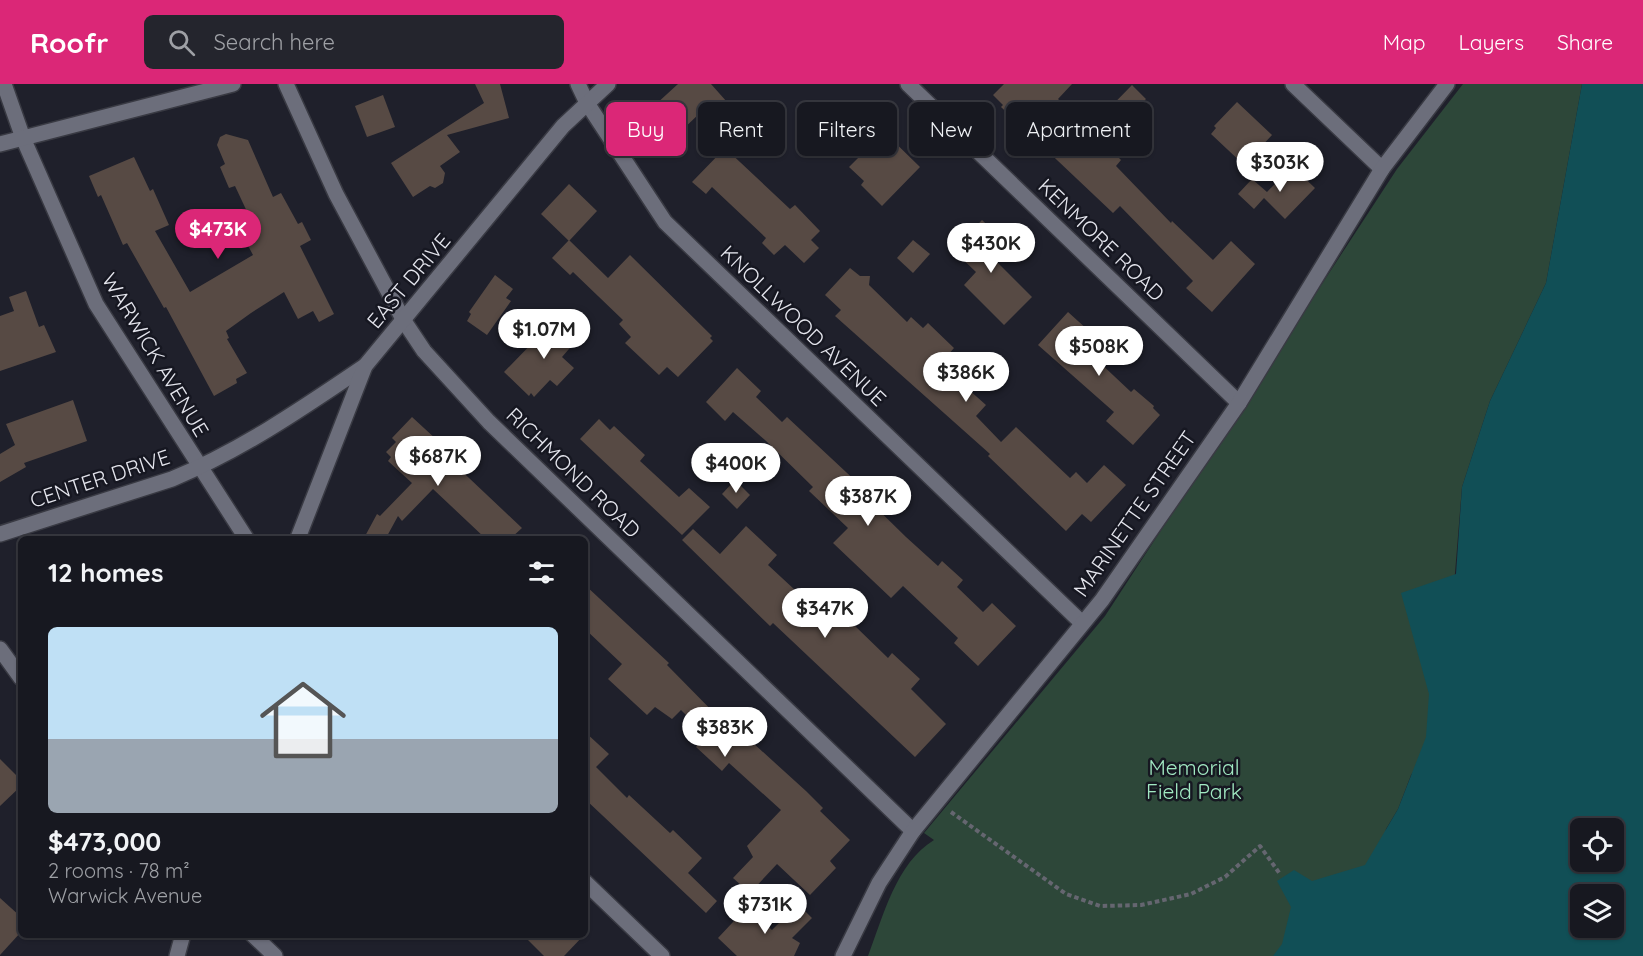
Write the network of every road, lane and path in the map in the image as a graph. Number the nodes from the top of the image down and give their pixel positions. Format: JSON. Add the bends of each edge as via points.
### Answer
{"nodes":[{"id":1,"x":4,"y":84,"type":"edge"},
{"id":2,"x":233,"y":84,"type":"edge"},
{"id":3,"x":286,"y":84,"type":"edge"},
{"id":4,"x":578,"y":84,"type":"edge"},
{"id":5,"x":608,"y":84,"type":"edge"},
{"id":6,"x":908,"y":84,"type":"edge"},
{"id":7,"x":1293,"y":84,"type":"edge"},
{"id":8,"x":1447,"y":84,"type":"edge"},
{"id":9,"x":586,"y":103,"type":"junction"},
{"id":10,"x":23,"y":138,"type":"junction"},
{"id":11,"x":0,"y":144,"type":"edge"},
{"id":12,"x":1382,"y":169,"type":"junction"},
{"id":13,"x":404,"y":321,"type":"junction"},
{"id":14,"x":365,"y":366,"type":"junction"},
{"id":15,"x":1239,"y":403,"type":"junction"},
{"id":16,"x":198,"y":467,"type":"junction"},
{"id":17,"x":0,"y":534,"type":"edge"},
{"id":18,"x":245,"y":536,"type":"edge"},
{"id":19,"x":299,"y":536,"type":"edge"},
{"id":20,"x":1082,"y":623,"type":"junction"},
{"id":21,"x":0,"y":649,"type":"edge"},
{"id":22,"x":18,"y":674,"type":"edge"},
{"id":23,"x":936,"y":801,"type":"junction"},
{"id":24,"x":913,"y":831,"type":"junction"},
{"id":25,"x":1280,"y":874,"type":"dead end"},
{"id":26,"x":588,"y":885,"type":"edge"},
{"id":27,"x":182,"y":938,"type":"edge"},
{"id":28,"x":256,"y":938,"type":"edge"},
{"id":29,"x":177,"y":956,"type":"edge"},
{"id":30,"x":275,"y":956,"type":"edge"},
{"id":31,"x":662,"y":956,"type":"edge"},
{"id":32,"x":843,"y":956,"type":"edge"}],
"edges":[{"from":1,"to":10,"type":"street","name":"WARWICK AVENUE"},
{"from":2,"to":10,"type":"street"},
{"from":3,"to":13,"type":"street","name":"RICHMOND ROAD","via":[[336,194]]},
{"from":4,"to":9,"type":"street","name":"KNOLLWOOD AVENUE"},
{"from":5,"to":9,"type":"street","name":"EAST DRIVE"},
{"from":6,"to":15,"type":"street","name":"KENMORE ROAD"},
{"from":7,"to":12,"type":"street"},
{"from":8,"to":12,"type":"street","name":"MARINETTE STREET"},
{"from":9,"to":13,"type":"street","name":"EAST DRIVE"},
{"from":9,"to":20,"type":"street","name":"KNOLLWOOD AVENUE","via":[[665,222]]},
{"from":10,"to":11,"type":"street"},
{"from":10,"to":16,"type":"street","name":"WARWICK AVENUE","via":[[96,304]]},
{"from":12,"to":15,"type":"street","name":"MARINETTE STREET"},
{"from":13,"to":14,"type":"street","name":"EAST DRIVE"},
{"from":13,"to":24,"type":"street","name":"RICHMOND ROAD","via":[[424,351],[489,422]]},
{"from":14,"to":16,"type":"street","name":"CENTER DRIVE","via":[[276,426]]},
{"from":14,"to":19,"type":"street","name":"EAST DRIVE"},
{"from":15,"to":20,"type":"street","name":"MARINETTE STREET"},
{"from":16,"to":17,"type":"street","name":"CENTER DRIVE","via":[[172,479]]},
{"from":16,"to":18,"type":"street","name":"WARWICK AVENUE"},
{"from":20,"to":23,"type":"street","name":"MARINETTE STREET"},
{"from":21,"to":22,"type":"street"},
{"from":23,"to":24,"type":"street","name":"MARINETTE STREET"},
{"from":23,"to":25,"type":"path","via":[[1066,894],[1100,906],[1141,905],[1191,894],[1225,877],[1260,846]]},
{"from":24,"to":32,"type":"street","name":"MARINETTE STREET","via":[[879,883]]},
{"from":26,"to":31,"type":"street"},
{"from":27,"to":29,"type":"street"},
{"from":28,"to":30,"type":"street"}]}
